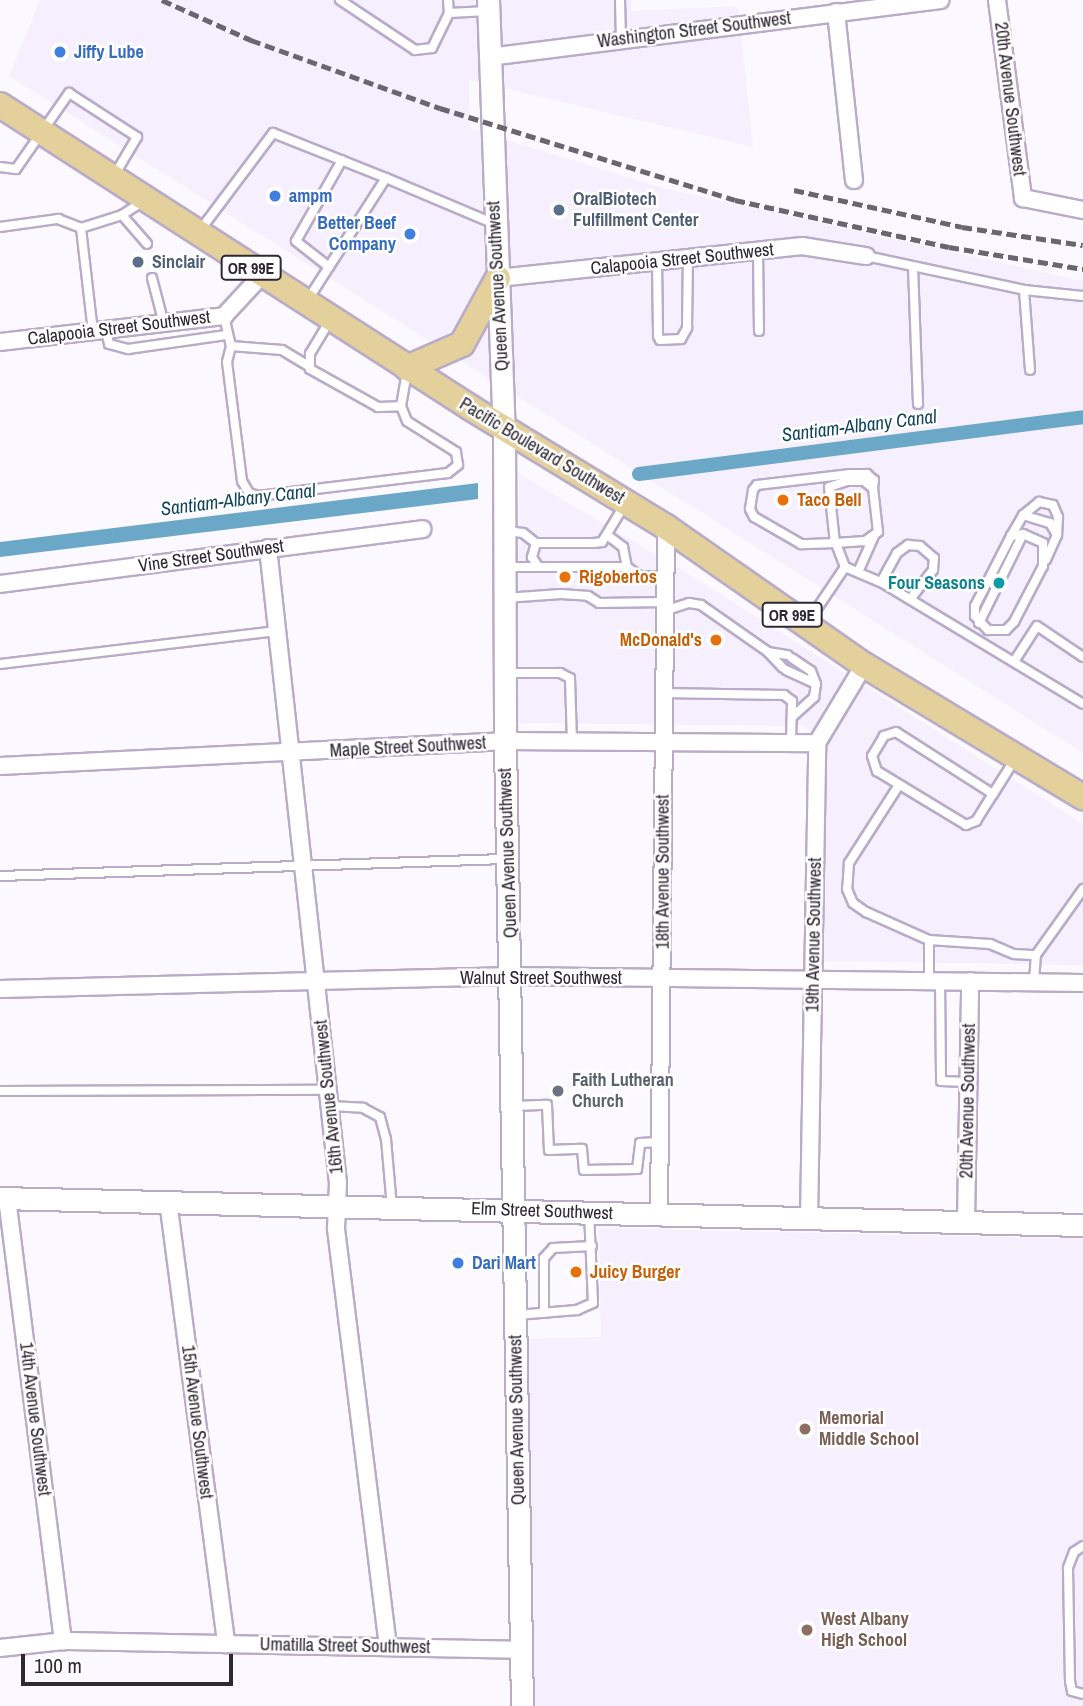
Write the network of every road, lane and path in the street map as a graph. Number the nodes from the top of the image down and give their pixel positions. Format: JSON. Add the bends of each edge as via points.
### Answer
{"nodes":[{"id":1,"x":340,"y":0,"type":"edge"},
{"id":2,"x":448,"y":0,"type":"edge"},
{"id":3,"x":620,"y":0,"type":"edge"},
{"id":4,"x":940,"y":0,"type":"edge"},
{"id":5,"x":997,"y":0,"type":"edge"},
{"id":6,"x":488,"y":6,"type":"edge"},
{"id":7,"x":836,"y":12,"type":"junction"},
{"id":8,"x":449,"y":13,"type":"junction"},
{"id":9,"x":621,"y":40,"type":"junction"},
{"id":10,"x":489,"y":57,"type":"junction"},
{"id":11,"x":4,"y":112,"type":"edge"},
{"id":12,"x":41,"y":131,"type":"junction"},
{"id":13,"x":342,"y":160,"type":"junction"},
{"id":14,"x":0,"y":167,"type":"edge"},
{"id":15,"x":386,"y":178,"type":"junction"},
{"id":16,"x":111,"y":180,"type":"junction"},
{"id":17,"x":854,"y":180,"type":"dead end"},
{"id":18,"x":144,"y":201,"type":"junction"},
{"id":19,"x":1083,"y":210,"type":"edge"},
{"id":20,"x":122,"y":215,"type":"junction"},
{"id":21,"x":495,"y":224,"type":"junction"},
{"id":22,"x":0,"y":226,"type":"edge"},
{"id":23,"x":81,"y":228,"type":"junction"},
{"id":24,"x":198,"y":234,"type":"junction"},
{"id":25,"x":146,"y":244,"type":"dead end"},
{"id":26,"x":758,"y":251,"type":"junction"},
{"id":27,"x":866,"y":256,"type":"joint"},
{"id":28,"x":688,"y":258,"type":"junction"},
{"id":29,"x":657,"y":261,"type":"junction"},
{"id":30,"x":329,"y":267,"type":"junction"},
{"id":31,"x":913,"y":267,"type":"junction"},
{"id":32,"x":262,"y":275,"type":"junction"},
{"id":33,"x":152,"y":278,"type":"dead end"},
{"id":34,"x":498,"y":278,"type":"junction"},
{"id":35,"x":1024,"y":290,"type":"junction"},
{"id":36,"x":1083,"y":296,"type":"edge"},
{"id":37,"x":306,"y":303,"type":"junction"},
{"id":38,"x":224,"y":316,"type":"junction"},
{"id":39,"x":331,"y":319,"type":"junction"},
{"id":40,"x":163,"y":324,"type":"junction"},
{"id":41,"x":759,"y":331,"type":"dead end"},
{"id":42,"x":100,"y":332,"type":"junction"},
{"id":43,"x":226,"y":335,"type":"junction"},
{"id":44,"x":0,"y":342,"type":"edge"},
{"id":45,"x":231,"y":346,"type":"junction"},
{"id":46,"x":309,"y":366,"type":"junction"},
{"id":47,"x":407,"y":368,"type":"junction"},
{"id":48,"x":1030,"y":370,"type":"dead end"},
{"id":49,"x":918,"y":404,"type":"dead end"},
{"id":50,"x":401,"y":406,"type":"junction"},
{"id":51,"x":504,"y":429,"type":"junction"},
{"id":52,"x":873,"y":488,"type":"junction"},
{"id":53,"x":626,"y":502,"type":"junction"},
{"id":54,"x":1023,"y":515,"type":"junction"},
{"id":55,"x":666,"y":527,"type":"junction"},
{"id":56,"x":422,"y":529,"type":"dead end"},
{"id":57,"x":506,"y":531,"type":"junction"},
{"id":58,"x":1023,"y":534,"type":"junction"},
{"id":59,"x":607,"y":535,"type":"junction"},
{"id":60,"x":1057,"y":535,"type":"junction"},
{"id":61,"x":874,"y":536,"type":"junction"},
{"id":62,"x":1011,"y":536,"type":"junction"},
{"id":63,"x":536,"y":543,"type":"junction"},
{"id":64,"x":268,"y":548,"type":"junction"},
{"id":65,"x":537,"y":565,"type":"junction"},
{"id":66,"x":1043,"y":566,"type":"junction"},
{"id":67,"x":506,"y":567,"type":"junction"},
{"id":68,"x":627,"y":567,"type":"junction"},
{"id":69,"x":845,"y":567,"type":"junction"},
{"id":70,"x":858,"y":572,"type":"junction"},
{"id":71,"x":665,"y":576,"type":"junction"},
{"id":72,"x":881,"y":582,"type":"junction"},
{"id":73,"x":0,"y":584,"type":"edge"},
{"id":74,"x":505,"y":598,"type":"junction"},
{"id":75,"x":910,"y":599,"type":"junction"},
{"id":76,"x":664,"y":606,"type":"junction"},
{"id":77,"x":979,"y":623,"type":"junction"},
{"id":78,"x":806,"y":624,"type":"junction"},
{"id":79,"x":988,"y":630,"type":"junction"},
{"id":80,"x":277,"y":631,"type":"junction"},
{"id":81,"x":983,"y":642,"type":"junction"},
{"id":82,"x":768,"y":652,"type":"junction"},
{"id":83,"x":1083,"y":657,"type":"edge"},
{"id":84,"x":1015,"y":660,"type":"junction"},
{"id":85,"x":0,"y":664,"type":"edge"},
{"id":86,"x":864,"y":665,"type":"junction"},
{"id":87,"x":505,"y":673,"type":"junction"},
{"id":88,"x":816,"y":684,"type":"junction"},
{"id":89,"x":663,"y":693,"type":"junction"},
{"id":90,"x":1083,"y":704,"type":"edge"},
{"id":91,"x":792,"y":717,"type":"junction"},
{"id":92,"x":505,"y":741,"type":"junction"},
{"id":93,"x":572,"y":741,"type":"junction"},
{"id":94,"x":662,"y":742,"type":"junction"},
{"id":95,"x":791,"y":743,"type":"junction"},
{"id":96,"x":817,"y":743,"type":"junction"},
{"id":97,"x":291,"y":754,"type":"junction"},
{"id":98,"x":1016,"y":756,"type":"junction"},
{"id":99,"x":0,"y":766,"type":"edge"},
{"id":100,"x":900,"y":785,"type":"junction"},
{"id":101,"x":993,"y":794,"type":"junction"},
{"id":102,"x":1083,"y":797,"type":"edge"},
{"id":103,"x":508,"y":859,"type":"junction"},
{"id":104,"x":305,"y":867,"type":"junction"},
{"id":105,"x":0,"y":876,"type":"edge"},
{"id":106,"x":1083,"y":889,"type":"edge"},
{"id":107,"x":929,"y":940,"type":"junction"},
{"id":108,"x":1036,"y":956,"type":"junction"},
{"id":109,"x":511,"y":976,"type":"junction"},
{"id":110,"x":663,"y":978,"type":"junction"},
{"id":111,"x":813,"y":979,"type":"junction"},
{"id":112,"x":317,"y":981,"type":"junction"},
{"id":113,"x":935,"y":981,"type":"junction"},
{"id":114,"x":970,"y":981,"type":"junction"},
{"id":115,"x":1034,"y":982,"type":"junction"},
{"id":116,"x":1083,"y":983,"type":"edge"},
{"id":117,"x":0,"y":989,"type":"edge"},
{"id":118,"x":968,"y":1082,"type":"junction"},
{"id":119,"x":0,"y":1091,"type":"edge"},
{"id":120,"x":329,"y":1098,"type":"junction"},
{"id":121,"x":511,"y":1107,"type":"junction"},
{"id":122,"x":660,"y":1142,"type":"junction"},
{"id":123,"x":4,"y":1198,"type":"edge"},
{"id":124,"x":169,"y":1201,"type":"junction"},
{"id":125,"x":337,"y":1207,"type":"junction"},
{"id":126,"x":392,"y":1207,"type":"junction"},
{"id":127,"x":512,"y":1209,"type":"junction"},
{"id":128,"x":589,"y":1213,"type":"junction"},
{"id":129,"x":659,"y":1216,"type":"junction"},
{"id":130,"x":809,"y":1219,"type":"junction"},
{"id":131,"x":966,"y":1222,"type":"junction"},
{"id":132,"x":1083,"y":1225,"type":"edge"},
{"id":133,"x":592,"y":1246,"type":"junction"},
{"id":134,"x":544,"y":1313,"type":"junction"},
{"id":135,"x":514,"y":1315,"type":"junction"},
{"id":136,"x":1083,"y":1546,"type":"edge"},
{"id":137,"x":63,"y":1641,"type":"junction"},
{"id":138,"x":226,"y":1644,"type":"junction"},
{"id":139,"x":388,"y":1646,"type":"junction"},
{"id":140,"x":0,"y":1648,"type":"edge"},
{"id":141,"x":522,"y":1650,"type":"junction"},
{"id":142,"x":1083,"y":1694,"type":"edge"},
{"id":143,"x":522,"y":1706,"type":"edge"}],
"edges":[{"from":1,"to":8,"type":"lane","via":[[415,50],[432,48]]},
{"from":2,"to":8,"type":"lane"},
{"from":3,"to":9,"type":"lane"},
{"from":4,"to":7,"type":"street","name":"Washington Street Southwest"},
{"from":5,"to":19,"type":"street","name":"20th Avenue Southwest","via":[[1023,198]]},
{"from":6,"to":8,"type":"lane"},
{"from":6,"to":10,"type":"main road","name":"Queen Avenue Southwest"},
{"from":7,"to":9,"type":"street","name":"Washington Street Southwest"},
{"from":7,"to":17,"type":"street"},
{"from":9,"to":10,"type":"street","name":"Washington Street Southwest"},
{"from":10,"to":21,"type":"main road","name":"Queen Avenue Southwest"},
{"from":11,"to":12,"type":"main road","name":"Pacific Boulevard Southwest","number":"OR 99E"},
{"from":12,"to":14,"type":"lane","via":[[16,169]]},
{"from":12,"to":16,"type":"main road","name":"Pacific Boulevard Southwest","number":"OR 99E"},
{"from":12,"to":16,"type":"lane","via":[[69,93],[137,137]]},
{"from":13,"to":15,"type":"lane"},
{"from":13,"to":24,"type":"lane","via":[[273,133]]},
{"from":13,"to":30,"type":"lane","via":[[296,241]]},
{"from":15,"to":21,"type":"lane"},
{"from":15,"to":30,"type":"lane"},
{"from":16,"to":18,"type":"main road","name":"Pacific Boulevard Southwest","number":"OR 99E"},
{"from":18,"to":20,"type":"lane"},
{"from":18,"to":24,"type":"main road","name":"Pacific Boulevard Southwest","number":"OR 99E"},
{"from":20,"to":23,"type":"lane"},
{"from":20,"to":25,"type":"lane"},
{"from":21,"to":34,"type":"main road","name":"Queen Avenue Southwest"},
{"from":22,"to":23,"type":"lane","via":[[58,219]]},
{"from":23,"to":42,"type":"lane"},
{"from":24,"to":32,"type":"main road","name":"Pacific Boulevard Southwest","number":"OR 99E"},
{"from":26,"to":27,"type":"street","name":"Calapooia Street Southwest","via":[[834,247]]},
{"from":26,"to":28,"type":"street","name":"Calapooia Street Southwest"},
{"from":26,"to":41,"type":"lane"},
{"from":27,"to":31,"type":"lane"},
{"from":28,"to":29,"type":"street","name":"Calapooia Street Southwest"},
{"from":28,"to":29,"type":"lane","via":[[686,336],[660,340]]},
{"from":29,"to":34,"type":"street","name":"Calapooia Street Southwest"},
{"from":30,"to":37,"type":"lane"},
{"from":31,"to":35,"type":"lane"},
{"from":31,"to":49,"type":"lane"},
{"from":32,"to":37,"type":"main road","name":"Pacific Boulevard Southwest","number":"OR 99E"},
{"from":32,"to":38,"type":"street","name":"Calapooia Street Southwest"},
{"from":33,"to":40,"type":"lane"},
{"from":34,"to":47,"type":"main road","via":[[462,344]]},
{"from":34,"to":51,"type":"main road","name":"Queen Avenue Southwest"},
{"from":35,"to":36,"type":"lane"},
{"from":35,"to":48,"type":"lane"},
{"from":37,"to":39,"type":"main road","name":"Pacific Boulevard Southwest","number":"OR 99E"},
{"from":38,"to":40,"type":"street","name":"Calapooia Street Southwest"},
{"from":38,"to":43,"type":"lane"},
{"from":39,"to":46,"type":"lane","via":[[310,354]]},
{"from":39,"to":47,"type":"main road","name":"Pacific Boulevard Southwest","number":"OR 99E"},
{"from":40,"to":42,"type":"street","name":"Calapooia Street Southwest"},
{"from":42,"to":43,"type":"lane","via":[[109,344],[128,349]]},
{"from":42,"to":44,"type":"street","name":"Calapooia Street Southwest"},
{"from":43,"to":45,"type":"lane"},
{"from":45,"to":46,"type":"lane","via":[[282,351]]},
{"from":45,"to":50,"type":"lane","via":[[227,362],[242,481],[249,493],[258,496],[448,473],[458,465],[456,452],[407,421]]},
{"from":46,"to":50,"type":"lane","via":[[378,407]]},
{"from":47,"to":50,"type":"lane"},
{"from":47,"to":51,"type":"main road","name":"Pacific Boulevard Southwest","number":"OR 99E"},
{"from":51,"to":53,"type":"main road","name":"Pacific Boulevard Southwest","number":"OR 99E"},
{"from":51,"to":57,"type":"main road","name":"Queen Avenue Southwest"},
{"from":52,"to":61,"type":"lane","via":[[878,532]]},
{"from":52,"to":61,"type":"lane","via":[[864,481],[848,481],[829,487],[828,492],[835,543]]},
{"from":52,"to":69,"type":"lane","via":[[874,480],[867,474],[850,474],[757,485],[752,490],[754,517],[801,544],[836,543]]},
{"from":53,"to":55,"type":"main road","name":"Pacific Boulevard Southwest","number":"OR 99E"},
{"from":53,"to":59,"type":"lane"},
{"from":54,"to":60,"type":"lane","via":[[1050,523]]},
{"from":54,"to":60,"type":"lane","via":[[1039,502],[1053,505]]},
{"from":54,"to":62,"type":"lane"},
{"from":55,"to":71,"type":"street","name":"18th Avenue Southwest"},
{"from":55,"to":78,"type":"main road","name":"Pacific Boulevard Southwest","number":"OR 99E"},
{"from":56,"to":64,"type":"street","name":"Vine Street Southwest"},
{"from":57,"to":63,"type":"lane","via":[[523,533]]},
{"from":57,"to":67,"type":"main road","name":"Queen Avenue Southwest"},
{"from":58,"to":62,"type":"lane"},
{"from":58,"to":66,"type":"lane","via":[[1043,543]]},
{"from":58,"to":77,"type":"lane"},
{"from":59,"to":63,"type":"lane","via":[[594,543]]},
{"from":59,"to":68,"type":"lane","via":[[623,547]]},
{"from":60,"to":66,"type":"lane"},
{"from":61,"to":70,"type":"lane"},
{"from":62,"to":77,"type":"lane","via":[[975,606]]},
{"from":63,"to":65,"type":"lane","via":[[532,557]]},
{"from":64,"to":73,"type":"street","name":"Vine Street Southwest"},
{"from":64,"to":80,"type":"street","name":"16th Avenue Southwest"},
{"from":65,"to":67,"type":"lane"},
{"from":65,"to":68,"type":"lane"},
{"from":66,"to":79,"type":"lane","via":[[1014,622],[1006,630]]},
{"from":67,"to":74,"type":"main road","name":"Queen Avenue Southwest"},
{"from":68,"to":71,"type":"lane","via":[[639,576]]},
{"from":69,"to":70,"type":"lane"},
{"from":69,"to":78,"type":"lane"},
{"from":70,"to":72,"type":"lane"},
{"from":71,"to":76,"type":"street","name":"18th Avenue Southwest"},
{"from":72,"to":75,"type":"lane"},
{"from":72,"to":75,"type":"lane","via":[[897,553],[908,545],[920,546],[934,558],[933,570]]},
{"from":74,"to":76,"type":"lane","via":[[561,594],[588,596],[599,603]]},
{"from":74,"to":87,"type":"main road","name":"Queen Avenue Southwest"},
{"from":75,"to":81,"type":"lane"},
{"from":76,"to":82,"type":"lane","via":[[701,605]]},
{"from":76,"to":89,"type":"street","name":"18th Avenue Southwest"},
{"from":77,"to":79,"type":"lane"},
{"from":78,"to":86,"type":"main road","name":"Pacific Boulevard Southwest","number":"OR 99E"},
{"from":79,"to":81,"type":"lane"},
{"from":80,"to":85,"type":"lane"},
{"from":80,"to":97,"type":"street","name":"16th Avenue Southwest"},
{"from":81,"to":84,"type":"lane"},
{"from":82,"to":88,"type":"lane","via":[[784,669]]},
{"from":82,"to":88,"type":"lane","via":[[790,657],[811,671]]},
{"from":83,"to":84,"type":"lane","via":[[1037,626]]},
{"from":84,"to":90,"type":"lane"},
{"from":86,"to":96,"type":"street"},
{"from":86,"to":98,"type":"main road","name":"Pacific Boulevard Southwest","number":"OR 99E"},
{"from":87,"to":92,"type":"main road","name":"Queen Avenue Southwest"},
{"from":87,"to":93,"type":"lane","via":[[561,673],[570,678]]},
{"from":88,"to":91,"type":"lane","via":[[814,697]]},
{"from":89,"to":91,"type":"lane","via":[[784,695],[792,701]]},
{"from":89,"to":94,"type":"street","name":"18th Avenue Southwest"},
{"from":91,"to":95,"type":"lane"},
{"from":92,"to":93,"type":"street","name":"Maple Street Southwest"},
{"from":92,"to":97,"type":"street","name":"Maple Street Southwest"},
{"from":92,"to":103,"type":"main road","name":"Queen Avenue Southwest"},
{"from":93,"to":94,"type":"street","name":"Maple Street Southwest"},
{"from":94,"to":95,"type":"street","name":"Maple Street Southwest"},
{"from":94,"to":110,"type":"street","name":"18th Avenue Southwest"},
{"from":95,"to":96,"type":"street","name":"Maple Street Southwest"},
{"from":96,"to":111,"type":"street","name":"19th Avenue Southwest"},
{"from":97,"to":99,"type":"street","name":"Maple Street Southwest"},
{"from":97,"to":104,"type":"street","name":"16th Avenue Southwest"},
{"from":98,"to":101,"type":"lane"},
{"from":98,"to":102,"type":"main road","name":"Pacific Boulevard Southwest","number":"OR 99E"},
{"from":100,"to":101,"type":"lane","via":[[966,825],[976,821]]},
{"from":100,"to":101,"type":"lane","via":[[872,763],[888,732],[896,732]]},
{"from":100,"to":107,"type":"lane","via":[[849,863],[847,889],[853,903],[866,912]]},
{"from":103,"to":104,"type":"lane"},
{"from":103,"to":109,"type":"main road","name":"Queen Avenue Southwest"},
{"from":104,"to":105,"type":"lane"},
{"from":104,"to":112,"type":"street","name":"16th Avenue Southwest"},
{"from":106,"to":108,"type":"lane"},
{"from":107,"to":108,"type":"lane","via":[[990,944],[1014,954]]},
{"from":107,"to":113,"type":"lane"},
{"from":108,"to":115,"type":"lane"},
{"from":109,"to":110,"type":"street","name":"Walnut Street Southwest"},
{"from":109,"to":112,"type":"street","name":"Walnut Street Southwest"},
{"from":109,"to":121,"type":"main road","name":"Queen Avenue Southwest"},
{"from":110,"to":111,"type":"street","name":"Walnut Street Southwest"},
{"from":110,"to":122,"type":"street","name":"18th Avenue Southwest"},
{"from":111,"to":113,"type":"street","name":"Walnut Street Southwest"},
{"from":111,"to":130,"type":"street","name":"19th Avenue Southwest"},
{"from":112,"to":117,"type":"street","name":"Walnut Street Southwest"},
{"from":112,"to":120,"type":"street","name":"16th Avenue Southwest"},
{"from":113,"to":114,"type":"street","name":"Walnut Street Southwest"},
{"from":113,"to":118,"type":"lane","via":[[941,1081]]},
{"from":114,"to":115,"type":"street","name":"Walnut Street Southwest"},
{"from":114,"to":118,"type":"street","name":"20th Avenue Southwest"},
{"from":115,"to":116,"type":"street","name":"Walnut Street Southwest"},
{"from":118,"to":131,"type":"street","name":"20th Avenue Southwest"},
{"from":119,"to":120,"type":"lane"},
{"from":120,"to":125,"type":"street","name":"16th Avenue Southwest"},
{"from":120,"to":126,"type":"lane","via":[[380,1117]]},
{"from":121,"to":122,"type":"lane","via":[[547,1105],[550,1150],[583,1149],[584,1170],[637,1169],[639,1143]]},
{"from":121,"to":127,"type":"main road","name":"Queen Avenue Southwest"},
{"from":122,"to":129,"type":"street","name":"18th Avenue Southwest"},
{"from":123,"to":124,"type":"main road","name":"Elm Street Southwest"},
{"from":123,"to":137,"type":"street","name":"14th Avenue Southwest"},
{"from":124,"to":125,"type":"main road","name":"Elm Street Southwest"},
{"from":124,"to":138,"type":"street","name":"15th Avenue Southwest"},
{"from":125,"to":126,"type":"main road","name":"Elm Street Southwest"},
{"from":125,"to":139,"type":"street","name":"16th Avenue Southwest"},
{"from":126,"to":127,"type":"main road","name":"Elm Street Southwest"},
{"from":127,"to":128,"type":"main road","name":"Elm Street Southwest"},
{"from":127,"to":135,"type":"main road","name":"Queen Avenue Southwest"},
{"from":128,"to":129,"type":"main road","name":"Elm Street Southwest"},
{"from":128,"to":133,"type":"lane"},
{"from":129,"to":130,"type":"main road","name":"Elm Street Southwest"},
{"from":130,"to":131,"type":"main road","name":"Elm Street Southwest"},
{"from":131,"to":132,"type":"main road","name":"Elm Street Southwest"},
{"from":133,"to":134,"type":"lane","via":[[553,1248],[544,1258]]},
{"from":133,"to":134,"type":"lane","via":[[593,1303],[587,1308]]},
{"from":134,"to":135,"type":"lane"},
{"from":135,"to":141,"type":"main road","name":"Queen Avenue Southwest"},
{"from":136,"to":142,"type":"lane","via":[[1074,1552],[1068,1568],[1070,1681],[1072,1691]]},
{"from":137,"to":138,"type":"street","name":"Umatilla Street Southwest"},
{"from":137,"to":140,"type":"street","name":"Umatilla Street Southwest"},
{"from":138,"to":139,"type":"street","name":"Umatilla Street Southwest"},
{"from":139,"to":141,"type":"street","name":"Umatilla Street Southwest"},
{"from":141,"to":143,"type":"main road","name":"Queen Avenue Southwest"}]}
